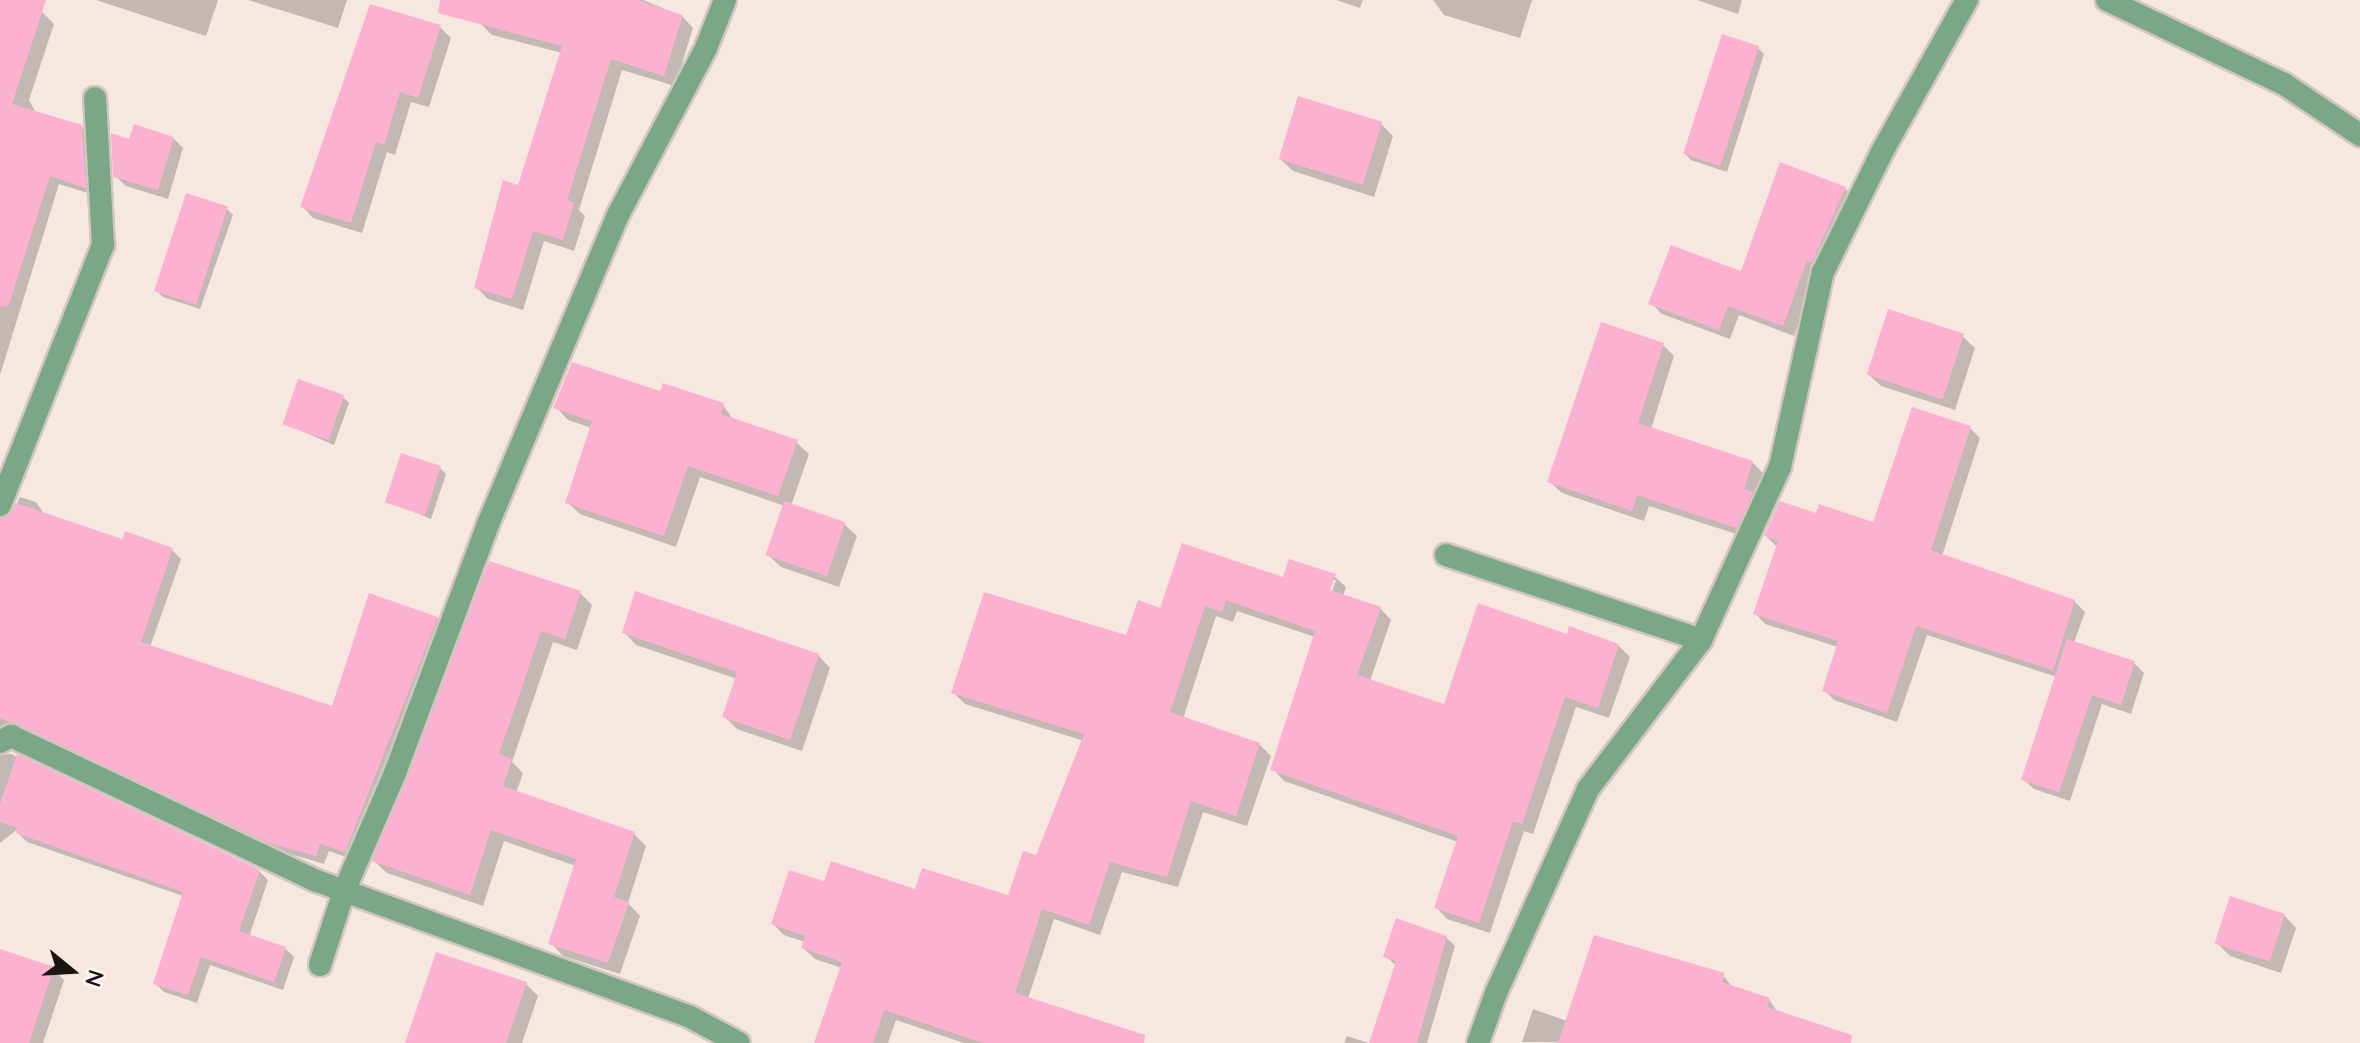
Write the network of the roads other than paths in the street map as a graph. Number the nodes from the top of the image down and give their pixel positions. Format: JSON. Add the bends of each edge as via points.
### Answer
{"nodes":[{"id":1,"x":725,"y":0,"type":"edge"},
{"id":2,"x":1967,"y":0,"type":"edge"},
{"id":3,"x":2107,"y":0,"type":"edge"},
{"id":4,"x":95,"y":98,"type":"dead end"},
{"id":5,"x":2360,"y":135,"type":"edge"},
{"id":6,"x":0,"y":505,"type":"edge"},
{"id":7,"x":1446,"y":555,"type":"dead end"},
{"id":8,"x":1701,"y":640,"type":"junction"},
{"id":9,"x":0,"y":742,"type":"edge"},
{"id":10,"x":344,"y":891,"type":"junction"},
{"id":11,"x":320,"y":965,"type":"dead end"},
{"id":12,"x":739,"y":1043,"type":"edge"},
{"id":13,"x":1478,"y":1043,"type":"edge"}],
"edges":[{"from":1,"to":10,"type":"street","via":[[706,48],[618,215]]},
{"from":2,"to":8,"type":"street","via":[[1883,150],[1823,272],[1780,467]]},
{"from":3,"to":5,"type":"street","via":[[2284,84]]},
{"from":4,"to":6,"type":"street","via":[[103,245]]},
{"from":7,"to":8,"type":"street"},
{"from":8,"to":13,"type":"street","via":[[1588,789]]},
{"from":9,"to":10,"type":"street","via":[[11,736]]},
{"from":10,"to":11,"type":"street"},
{"from":10,"to":12,"type":"street","via":[[690,1017]]}]}
